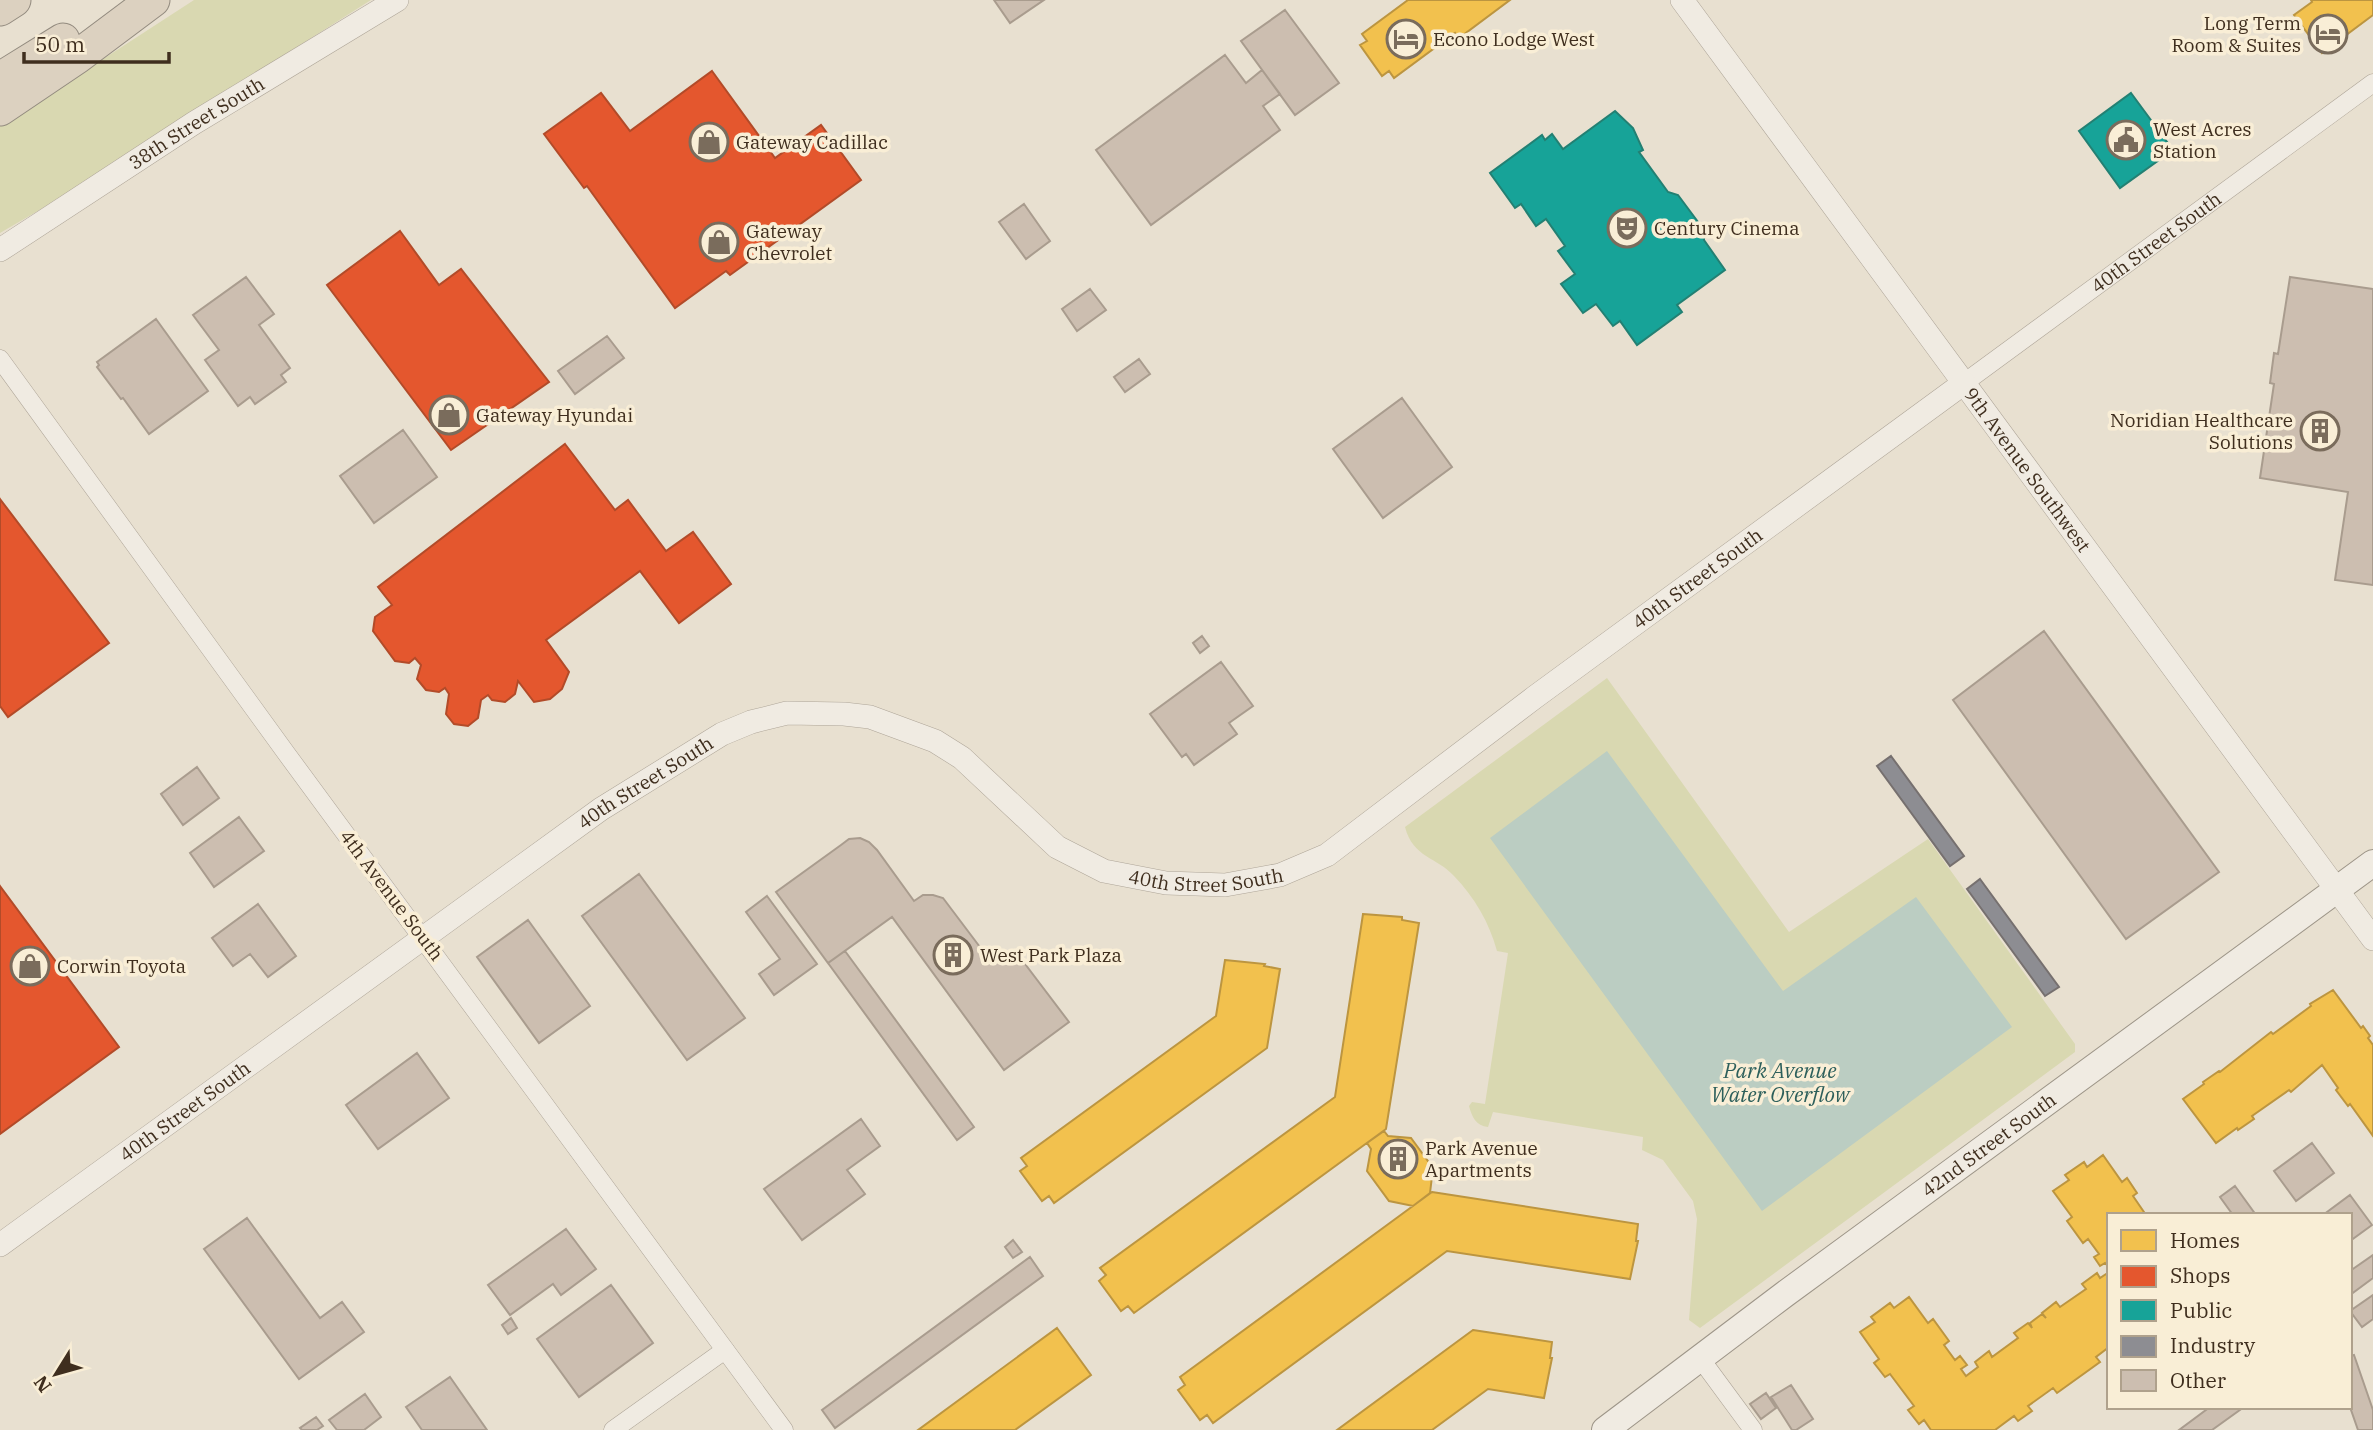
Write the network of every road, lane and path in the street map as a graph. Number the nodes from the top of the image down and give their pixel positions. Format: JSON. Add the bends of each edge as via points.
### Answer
{"nodes":[{"id":1,"x":14,"y":0,"type":"edge"},
{"id":2,"x":129,"y":0,"type":"edge"},
{"id":3,"x":153,"y":0,"type":"edge"},
{"id":4,"x":397,"y":0,"type":"edge"},
{"id":5,"x":1682,"y":0,"type":"edge"},
{"id":6,"x":0,"y":9,"type":"edge"},
{"id":7,"x":0,"y":79,"type":"edge"},
{"id":8,"x":2373,"y":83,"type":"edge"},
{"id":9,"x":0,"y":109,"type":"edge"},
{"id":10,"x":0,"y":250,"type":"edge"},
{"id":11,"x":0,"y":359,"type":"edge"},
{"id":12,"x":1964,"y":383,"type":"junction"},
{"id":13,"x":2373,"y":863,"type":"edge"},
{"id":14,"x":2337,"y":889,"type":"junction"},
{"id":15,"x":423,"y":937,"type":"junction"},
{"id":16,"x":2373,"y":939,"type":"edge"},
{"id":17,"x":0,"y":1245,"type":"edge"},
{"id":18,"x":725,"y":1349,"type":"junction"},
{"id":19,"x":1700,"y":1358,"type":"junction"},
{"id":20,"x":613,"y":1430,"type":"edge"},
{"id":21,"x":784,"y":1430,"type":"edge"},
{"id":22,"x":1605,"y":1430,"type":"edge"},
{"id":23,"x":1753,"y":1430,"type":"edge"}],
"edges":[{"from":1,"to":6,"type":"highway"},
{"from":2,"to":7,"type":"highway"},
{"from":3,"to":9,"type":"highway"},
{"from":4,"to":10,"type":"street","name":"38th Street South","via":[[194,123]]},
{"from":5,"to":12,"type":"street","name":"9th Avenue Southwest"},
{"from":8,"to":12,"type":"street","name":"40th Street South"},
{"from":11,"to":15,"type":"street","name":"4th Avenue South"},
{"from":12,"to":14,"type":"street","name":"9th Avenue Southwest"},
{"from":12,"to":15,"type":"street","name":"40th Street South","via":[[1327,855],[1280,875],[1214,885],[1166,883],[1104,871],[1058,847],[962,758],[935,741],[870,717],[788,713],[751,722],[710,742],[601,809]]},
{"from":13,"to":14,"type":"main road","name":"42nd Street South"},
{"from":14,"to":16,"type":"street","name":"9th Avenue Southwest"},
{"from":14,"to":19,"type":"main road","name":"42nd Street South"},
{"from":15,"to":17,"type":"street","name":"40th Street South"},
{"from":15,"to":18,"type":"street","name":"4th Avenue South"},
{"from":18,"to":20,"type":"street"},
{"from":18,"to":21,"type":"street","name":"4th Avenue South"},
{"from":19,"to":22,"type":"main road","name":"42nd Street South"},
{"from":19,"to":23,"type":"street"}]}
